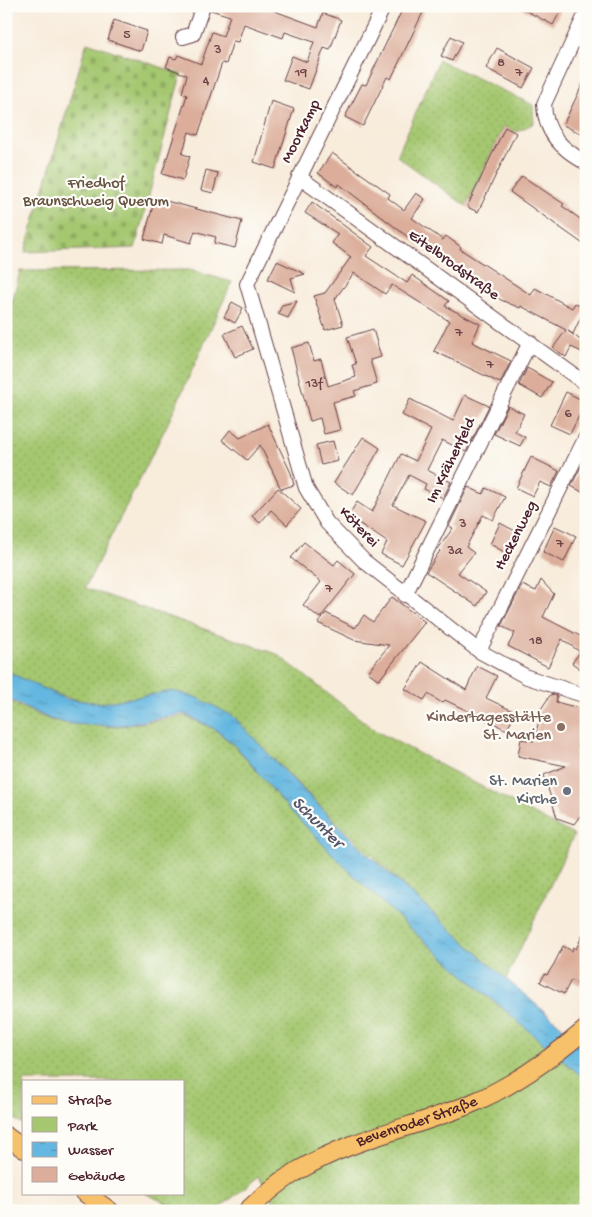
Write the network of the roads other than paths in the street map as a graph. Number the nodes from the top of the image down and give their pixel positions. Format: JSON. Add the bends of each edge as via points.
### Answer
{"nodes":[{"id":1,"x":203,"y":6,"type":"edge"},
{"id":2,"x":381,"y":7,"type":"edge"},
{"id":3,"x":586,"y":13,"type":"edge"},
{"id":4,"x":183,"y":37,"type":"dead end"},
{"id":5,"x":586,"y":163,"type":"edge"},
{"id":6,"x":299,"y":178,"type":"junction"},
{"id":7,"x":251,"y":273,"type":"joint"},
{"id":8,"x":530,"y":342,"type":"junction"},
{"id":9,"x":586,"y":384,"type":"edge"},
{"id":10,"x":586,"y":437,"type":"edge"},
{"id":11,"x":405,"y":595,"type":"junction"},
{"id":12,"x":479,"y":652,"type":"junction"},
{"id":13,"x":586,"y":696,"type":"edge"},
{"id":14,"x":582,"y":1032,"type":"edge"},
{"id":15,"x":6,"y":1137,"type":"edge"},
{"id":16,"x":22,"y":1148,"type":"edge"},
{"id":17,"x":86,"y":1194,"type":"edge"},
{"id":18,"x":110,"y":1211,"type":"edge"},
{"id":19,"x":247,"y":1211,"type":"edge"}],
"edges":[{"from":1,"to":4,"type":"street","via":[[193,34]]},
{"from":2,"to":6,"type":"street","name":"Moorkamp"},
{"from":3,"to":5,"type":"street","via":[[544,104],[544,115],[557,143]]},
{"from":6,"to":7,"type":"street","name":"Moorkamp"},
{"from":6,"to":8,"type":"street","name":"Eitelbrodstraße"},
{"from":7,"to":11,"type":"street","name":"Köterei","via":[[248,289],[306,488],[327,524]]},
{"from":8,"to":9,"type":"street","name":"Eitelbrodstraße"},
{"from":8,"to":11,"type":"street","name":"Im Krähenfeld"},
{"from":10,"to":12,"type":"street","name":"Heckenweg"},
{"from":11,"to":12,"type":"street","name":"Köterei"},
{"from":12,"to":13,"type":"street","name":"Köterei","via":[[527,677]]},
{"from":14,"to":19,"type":"main road","name":"Bevenroder Straße","via":[[550,1058],[500,1090],[424,1121],[346,1147],[302,1168],[272,1188]]},
{"from":15,"to":16,"type":"main road"},
{"from":17,"to":18,"type":"main road"}]}
